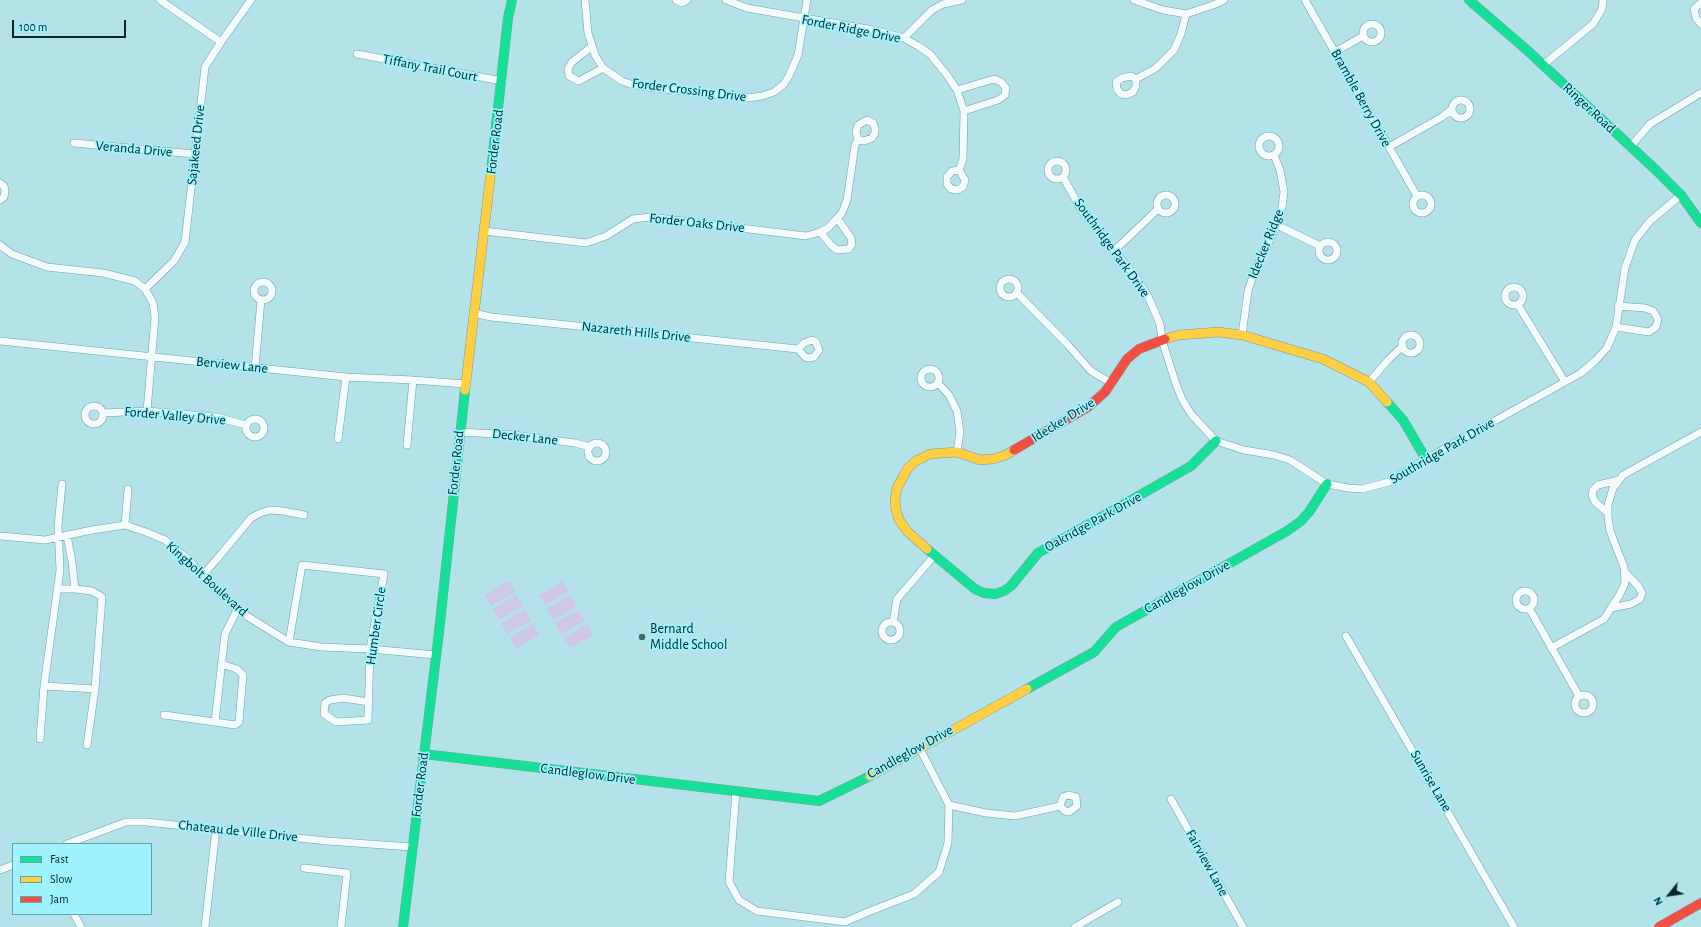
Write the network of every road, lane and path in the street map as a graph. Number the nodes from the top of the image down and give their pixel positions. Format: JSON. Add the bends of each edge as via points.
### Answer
{"nodes":[{"id":1,"x":160,"y":0,"type":"edge"},
{"id":2,"x":251,"y":0,"type":"edge"},
{"id":3,"x":512,"y":0,"type":"edge"},
{"id":4,"x":585,"y":0,"type":"edge"},
{"id":5,"x":676,"y":0,"type":"edge"},
{"id":6,"x":686,"y":0,"type":"edge"},
{"id":7,"x":726,"y":0,"type":"edge"},
{"id":8,"x":807,"y":0,"type":"edge"},
{"id":9,"x":962,"y":0,"type":"edge"},
{"id":10,"x":1134,"y":0,"type":"edge"},
{"id":11,"x":1224,"y":0,"type":"edge"},
{"id":12,"x":1305,"y":0,"type":"edge"},
{"id":13,"x":1468,"y":0,"type":"edge"},
{"id":14,"x":1603,"y":0,"type":"edge"},
{"id":15,"x":1701,"y":4,"type":"edge"},
{"id":16,"x":1186,"y":14,"type":"junction"},
{"id":17,"x":803,"y":19,"type":"junction"},
{"id":18,"x":1701,"y":24,"type":"edge"},
{"id":19,"x":1363,"y":36,"type":"dead end"},
{"id":20,"x":904,"y":38,"type":"junction"},
{"id":21,"x":221,"y":42,"type":"junction"},
{"id":22,"x":591,"y":47,"type":"junction"},
{"id":23,"x":1335,"y":52,"type":"junction"},
{"id":24,"x":357,"y":54,"type":"dead end"},
{"id":25,"x":1543,"y":65,"type":"junction"},
{"id":26,"x":603,"y":68,"type":"junction"},
{"id":27,"x":1136,"y":79,"type":"dead end"},
{"id":28,"x":502,"y":81,"type":"junction"},
{"id":29,"x":957,"y":90,"type":"junction"},
{"id":30,"x":1701,"y":93,"type":"edge"},
{"id":31,"x":1452,"y":109,"type":"dead end"},
{"id":32,"x":964,"y":111,"type":"junction"},
{"id":33,"x":858,"y":140,"type":"dead end"},
{"id":34,"x":74,"y":143,"type":"dead end"},
{"id":35,"x":1631,"y":146,"type":"junction"},
{"id":36,"x":1389,"y":147,"type":"junction"},
{"id":37,"x":195,"y":154,"type":"junction"},
{"id":38,"x":1274,"y":155,"type":"dead end"},
{"id":39,"x":960,"y":170,"type":"dead end"},
{"id":40,"x":1064,"y":177,"type":"dead end"},
{"id":41,"x":0,"y":182,"type":"edge"},
{"id":42,"x":1681,"y":195,"type":"junction"},
{"id":43,"x":1417,"y":196,"type":"dead end"},
{"id":44,"x":0,"y":200,"type":"edge"},
{"id":45,"x":1158,"y":209,"type":"dead end"},
{"id":46,"x":837,"y":218,"type":"junction"},
{"id":47,"x":1701,"y":223,"type":"edge"},
{"id":48,"x":1277,"y":225,"type":"junction"},
{"id":49,"x":484,"y":231,"type":"junction"},
{"id":50,"x":820,"y":232,"type":"junction"},
{"id":51,"x":0,"y":245,"type":"edge"},
{"id":52,"x":1320,"y":246,"type":"dead end"},
{"id":53,"x":1115,"y":250,"type":"junction"},
{"id":54,"x":145,"y":288,"type":"junction"},
{"id":55,"x":1017,"y":293,"type":"dead end"},
{"id":56,"x":262,"y":300,"type":"dead end"},
{"id":57,"x":1518,"y":305,"type":"dead end"},
{"id":58,"x":1618,"y":306,"type":"junction"},
{"id":59,"x":474,"y":313,"type":"junction"},
{"id":60,"x":1616,"y":327,"type":"junction"},
{"id":61,"x":1242,"y":335,"type":"junction"},
{"id":62,"x":1162,"y":340,"type":"junction"},
{"id":63,"x":0,"y":341,"type":"edge"},
{"id":64,"x":1403,"y":346,"type":"dead end"},
{"id":65,"x":798,"y":349,"type":"dead end"},
{"id":66,"x":152,"y":357,"type":"junction"},
{"id":67,"x":255,"y":368,"type":"junction"},
{"id":68,"x":346,"y":377,"type":"junction"},
{"id":69,"x":413,"y":380,"type":"junction"},
{"id":70,"x":1369,"y":382,"type":"junction"},
{"id":71,"x":1565,"y":382,"type":"junction"},
{"id":72,"x":938,"y":383,"type":"dead end"},
{"id":73,"x":1111,"y":383,"type":"junction"},
{"id":74,"x":465,"y":384,"type":"junction"},
{"id":75,"x":146,"y":411,"type":"junction"},
{"id":76,"x":103,"y":413,"type":"dead end"},
{"id":77,"x":246,"y":425,"type":"dead end"},
{"id":78,"x":460,"y":432,"type":"junction"},
{"id":79,"x":1701,"y":432,"type":"edge"},
{"id":80,"x":338,"y":439,"type":"dead end"},
{"id":81,"x":1216,"y":441,"type":"junction"},
{"id":82,"x":407,"y":445,"type":"dead end"},
{"id":83,"x":590,"y":447,"type":"dead end"},
{"id":84,"x":957,"y":452,"type":"junction"},
{"id":85,"x":1426,"y":459,"type":"junction"},
{"id":86,"x":1620,"y":480,"type":"junction"},
{"id":87,"x":62,"y":484,"type":"dead end"},
{"id":88,"x":1327,"y":484,"type":"junction"},
{"id":89,"x":128,"y":489,"type":"dead end"},
{"id":90,"x":1608,"y":513,"type":"junction"},
{"id":91,"x":304,"y":515,"type":"dead end"},
{"id":92,"x":124,"y":525,"type":"junction"},
{"id":93,"x":67,"y":535,"type":"junction"},
{"id":94,"x":0,"y":536,"type":"edge"},
{"id":95,"x":58,"y":537,"type":"junction"},
{"id":96,"x":934,"y":556,"type":"junction"},
{"id":97,"x":1625,"y":572,"type":"junction"},
{"id":98,"x":202,"y":576,"type":"junction"},
{"id":99,"x":75,"y":588,"type":"junction"},
{"id":100,"x":58,"y":589,"type":"junction"},
{"id":101,"x":1529,"y":608,"type":"dead end"},
{"id":102,"x":1611,"y":608,"type":"junction"},
{"id":103,"x":237,"y":610,"type":"junction"},
{"id":104,"x":893,"y":622,"type":"dead end"},
{"id":105,"x":1346,"y":636,"type":"dead end"},
{"id":106,"x":289,"y":642,"type":"junction"},
{"id":107,"x":1551,"y":648,"type":"junction"},
{"id":108,"x":370,"y":649,"type":"junction"},
{"id":109,"x":436,"y":655,"type":"junction"},
{"id":110,"x":221,"y":664,"type":"junction"},
{"id":111,"x":44,"y":686,"type":"junction"},
{"id":112,"x":95,"y":689,"type":"junction"},
{"id":113,"x":1578,"y":696,"type":"dead end"},
{"id":114,"x":369,"y":702,"type":"junction"},
{"id":115,"x":164,"y":716,"type":"dead end"},
{"id":116,"x":214,"y":722,"type":"junction"},
{"id":117,"x":40,"y":738,"type":"dead end"},
{"id":118,"x":87,"y":745,"type":"dead end"},
{"id":119,"x":919,"y":747,"type":"junction"},
{"id":120,"x":424,"y":754,"type":"junction"},
{"id":121,"x":736,"y":791,"type":"junction"},
{"id":122,"x":1171,"y":799,"type":"dead end"},
{"id":123,"x":949,"y":805,"type":"junction"},
{"id":124,"x":1060,"y":806,"type":"dead end"},
{"id":125,"x":216,"y":829,"type":"junction"},
{"id":126,"x":70,"y":843,"type":"edge"},
{"id":127,"x":412,"y":847,"type":"junction"},
{"id":128,"x":12,"y":865,"type":"edge"},
{"id":129,"x":304,"y":868,"type":"dead end"},
{"id":130,"x":0,"y":870,"type":"edge"},
{"id":131,"x":1118,"y":902,"type":"dead end"},
{"id":132,"x":1701,"y":903,"type":"edge"},
{"id":133,"x":75,"y":915,"type":"edge"},
{"id":134,"x":1079,"y":926,"type":"edge"},
{"id":135,"x":1241,"y":926,"type":"edge"},
{"id":136,"x":82,"y":927,"type":"edge"},
{"id":137,"x":205,"y":927,"type":"edge"},
{"id":138,"x":341,"y":927,"type":"edge"},
{"id":139,"x":403,"y":927,"type":"edge"},
{"id":140,"x":1514,"y":927,"type":"edge"},
{"id":141,"x":1659,"y":927,"type":"edge"}],
"edges":[{"from":1,"to":21,"type":"street"},
{"from":2,"to":21,"type":"street","name":"Sajakeed Drive"},
{"from":3,"to":28,"type":"street","name":"Forder Road"},
{"from":4,"to":22,"type":"street","name":"Forder Crossing Drive"},
{"from":5,"to":6,"type":"street","via":[[682,3]]},
{"from":7,"to":17,"type":"street","name":"Forder Ridge Drive","via":[[747,8]]},
{"from":8,"to":17,"type":"street","name":"Forder Crossing Drive"},
{"from":9,"to":20,"type":"street","via":[[943,4],[932,10]]},
{"from":10,"to":16,"type":"street","via":[[1163,10]]},
{"from":11,"to":16,"type":"street"},
{"from":12,"to":23,"type":"street","name":"Bramble Berry Drive"},
{"from":13,"to":25,"type":"street","name":"Ringer Road"},
{"from":14,"to":25,"type":"street","via":[[1602,9],[1593,24]]},
{"from":15,"to":18,"type":"street","via":[[1694,9]]},
{"from":16,"to":27,"type":"street","via":[[1174,50],[1156,68]]},
{"from":17,"to":20,"type":"street","name":"Forder Ridge Drive","via":[[873,30]]},
{"from":17,"to":26,"type":"street","name":"Forder Crossing Drive","via":[[798,55],[789,76],[779,88],[762,96],[748,98],[630,84]]},
{"from":19,"to":23,"type":"street"},
{"from":20,"to":29,"type":"street","name":"Forder Ridge Drive","via":[[930,54]]},
{"from":21,"to":37,"type":"street","name":"Sajakeed Drive","via":[[204,68]]},
{"from":22,"to":26,"type":"street","name":"Forder Crossing Drive"},
{"from":22,"to":26,"type":"street","via":[[572,62],[568,69],[569,76],[579,81]]},
{"from":23,"to":36,"type":"street","name":"Bramble Berry Drive"},
{"from":24,"to":28,"type":"street","name":"Tiffany Trail Court"},
{"from":25,"to":35,"type":"street","name":"Ringer Road"},
{"from":28,"to":49,"type":"street","name":"Forder Road"},
{"from":29,"to":32,"type":"street","name":"Forder Ridge Drive"},
{"from":29,"to":32,"type":"street","via":[[994,79],[1002,82],[1006,88],[1005,95],[998,100]]},
{"from":30,"to":35,"type":"street","via":[[1650,124]]},
{"from":31,"to":36,"type":"street"},
{"from":32,"to":39,"type":"street","name":"Forder Ridge Drive","via":[[963,159]]},
{"from":33,"to":46,"type":"street","name":"Forder Oaks Drive","via":[[846,200],[842,213]]},
{"from":34,"to":37,"type":"street","name":"Veranda Drive"},
{"from":35,"to":42,"type":"street","name":"Ringer Road"},
{"from":36,"to":43,"type":"street","name":"Bramble Berry Drive"},
{"from":37,"to":54,"type":"street","name":"Sajakeed Drive","via":[[185,242],[174,261]]},
{"from":38,"to":48,"type":"street","name":"Idecker Ridge","via":[[1284,192]]},
{"from":40,"to":53,"type":"street","name":"Southridge Park Drive","via":[[1082,211]]},
{"from":41,"to":44,"type":"street","via":[[5,191],[4,197]]},
{"from":42,"to":47,"type":"street","name":"Ringer Road"},
{"from":42,"to":58,"type":"street","name":"Southridge Park Drive","via":[[1650,221],[1635,240],[1625,268]]},
{"from":45,"to":53,"type":"street"},
{"from":46,"to":50,"type":"street","name":"Forder Oaks Drive"},
{"from":46,"to":50,"type":"street","via":[[851,238],[852,244],[849,249],[837,250]]},
{"from":48,"to":52,"type":"street"},
{"from":48,"to":61,"type":"street","name":"Idecker Ridge","via":[[1255,270],[1248,292]]},
{"from":49,"to":50,"type":"street","name":"Forder Oaks Drive","via":[[586,242],[606,236],[633,219],[650,217],[806,236]]},
{"from":49,"to":59,"type":"street","name":"Forder Road"},
{"from":51,"to":54,"type":"street","via":[[12,254],[47,267],[103,272],[135,281]]},
{"from":53,"to":62,"type":"street","name":"Southridge Park Drive","via":[[1148,296],[1160,324]]},
{"from":54,"to":66,"type":"street","via":[[153,303],[155,317]]},
{"from":55,"to":73,"type":"street","via":[[1091,371]]},
{"from":56,"to":67,"type":"street"},
{"from":57,"to":71,"type":"street"},
{"from":58,"to":60,"type":"street","name":"Southridge Park Drive"},
{"from":58,"to":60,"type":"street","via":[[1653,310],[1658,319],[1656,327],[1649,332]]},
{"from":59,"to":65,"type":"street","name":"Nazareth Hills Drive","via":[[491,317]]},
{"from":59,"to":74,"type":"street","name":"Forder Road"},
{"from":60,"to":71,"type":"street","name":"Southridge Park Drive","via":[[1607,348],[1596,361]]},
{"from":61,"to":62,"type":"street","name":"Idecker Drive","via":[[1218,332],[1179,335]]},
{"from":61,"to":70,"type":"street","name":"Idecker Drive","via":[[1323,359]]},
{"from":62,"to":73,"type":"street","name":"Idecker Drive","via":[[1139,349],[1127,359]]},
{"from":62,"to":81,"type":"street","name":"Southridge Park Drive","via":[[1182,399],[1191,414]]},
{"from":63,"to":66,"type":"street","name":"Berview Lane"},
{"from":64,"to":70,"type":"street"},
{"from":66,"to":67,"type":"street","name":"Berview Lane"},
{"from":66,"to":75,"type":"street"},
{"from":67,"to":68,"type":"street","name":"Berview Lane"},
{"from":68,"to":69,"type":"street","name":"Berview Lane"},
{"from":68,"to":80,"type":"street"},
{"from":69,"to":74,"type":"street","name":"Berview Lane"},
{"from":69,"to":82,"type":"street"},
{"from":70,"to":85,"type":"street","name":"Idecker Drive","via":[[1403,420]]},
{"from":71,"to":85,"type":"street","name":"Southridge Park Drive"},
{"from":72,"to":84,"type":"street","via":[[949,395],[957,412],[960,432]]},
{"from":73,"to":84,"type":"street","name":"Idecker Drive","via":[[1088,407],[1006,455],[980,460]]},
{"from":74,"to":78,"type":"street","name":"Forder Road"},
{"from":75,"to":76,"type":"street","name":"Forder Valley Drive"},
{"from":75,"to":77,"type":"street","name":"Forder Valley Drive","via":[[216,417]]},
{"from":78,"to":83,"type":"street","name":"Decker Lane","via":[[514,435],[579,443]]},
{"from":78,"to":109,"type":"street","name":"Forder Road"},
{"from":79,"to":86,"type":"street","via":[[1623,475]]},
{"from":81,"to":88,"type":"street","name":"Southridge Park Drive","via":[[1290,460]]},
{"from":81,"to":96,"type":"street","name":"Oakridge Park Drive","via":[[1191,466],[1038,553],[1004,591],[995,594],[975,589]]},
{"from":84,"to":96,"type":"street","name":"Idecker Drive","via":[[930,454],[916,461],[908,468],[897,488],[895,500],[899,520]]},
{"from":85,"to":88,"type":"street","name":"Southridge Park Drive","via":[[1377,486],[1362,489]]},
{"from":86,"to":90,"type":"street","via":[[1610,495]]},
{"from":86,"to":90,"type":"street","via":[[1598,485],[1593,490],[1595,502]]},
{"from":87,"to":95,"type":"street"},
{"from":88,"to":119,"type":"street","name":"Candleglow Drive","via":[[1309,512],[1287,531],[1116,627],[1094,652]]},
{"from":89,"to":92,"type":"street"},
{"from":90,"to":97,"type":"street","via":[[1610,531]]},
{"from":91,"to":98,"type":"street","via":[[270,510],[251,518]]},
{"from":92,"to":93,"type":"street","name":"Kingbolt Boulevard"},
{"from":92,"to":98,"type":"street","name":"Kingbolt Boulevard","via":[[165,540],[190,561]]},
{"from":93,"to":95,"type":"street","name":"Kingbolt Boulevard"},
{"from":93,"to":99,"type":"street"},
{"from":94,"to":95,"type":"street","name":"Kingbolt Boulevard","via":[[45,540]]},
{"from":95,"to":100,"type":"street"},
{"from":96,"to":104,"type":"street","via":[[897,599]]},
{"from":97,"to":102,"type":"street","via":[[1625,583]]},
{"from":97,"to":102,"type":"street","via":[[1642,593],[1640,599],[1631,604]]},
{"from":98,"to":103,"type":"street","name":"Kingbolt Boulevard"},
{"from":99,"to":100,"type":"street"},
{"from":99,"to":112,"type":"street","via":[[92,591],[102,597]]},
{"from":100,"to":111,"type":"street"},
{"from":101,"to":107,"type":"street"},
{"from":102,"to":107,"type":"street","via":[[1604,619]]},
{"from":103,"to":106,"type":"street","name":"Kingbolt Boulevard"},
{"from":103,"to":110,"type":"street","via":[[224,634]]},
{"from":105,"to":140,"type":"street","name":"Sunrise Lane"},
{"from":106,"to":108,"type":"street","name":"Kingbolt Boulevard","via":[[321,647]]},
{"from":106,"to":108,"type":"street","name":"Humber Circle","via":[[302,565],[384,574]]},
{"from":107,"to":113,"type":"street"},
{"from":108,"to":109,"type":"street","name":"Kingbolt Boulevard"},
{"from":108,"to":114,"type":"street","name":"Humber Circle"},
{"from":109,"to":120,"type":"street","name":"Forder Road"},
{"from":110,"to":116,"type":"street"},
{"from":110,"to":116,"type":"street","via":[[237,669],[243,675],[239,722],[235,725]]},
{"from":111,"to":112,"type":"street"},
{"from":111,"to":117,"type":"street"},
{"from":112,"to":118,"type":"street"},
{"from":114,"to":114,"type":"street","name":"Humber Circle","via":[[368,720],[336,722],[324,714],[326,703],[330,700],[343,698]]},
{"from":115,"to":116,"type":"street"},
{"from":119,"to":121,"type":"street","name":"Candleglow Drive","via":[[857,783],[819,801]]},
{"from":119,"to":123,"type":"street"},
{"from":120,"to":121,"type":"street","name":"Candleglow Drive"},
{"from":120,"to":127,"type":"street","name":"Forder Road"},
{"from":121,"to":123,"type":"street","via":[[730,882],[739,900],[757,911],[831,922],[846,922],[914,894],[939,872],[948,843]]},
{"from":122,"to":135,"type":"street","name":"Fairview Lane"},
{"from":123,"to":124,"type":"street","via":[[1015,816]]},
{"from":125,"to":126,"type":"street","name":"Chateau de Ville Drive","via":[[126,822]]},
{"from":125,"to":127,"type":"street","name":"Chateau de Ville Drive"},
{"from":125,"to":137,"type":"street"},
{"from":127,"to":139,"type":"street","name":"Forder Road"},
{"from":128,"to":130,"type":"street"},
{"from":129,"to":138,"type":"street","via":[[347,873]]},
{"from":131,"to":134,"type":"street"},
{"from":132,"to":141,"type":"street"},
{"from":133,"to":136,"type":"street"}]}
